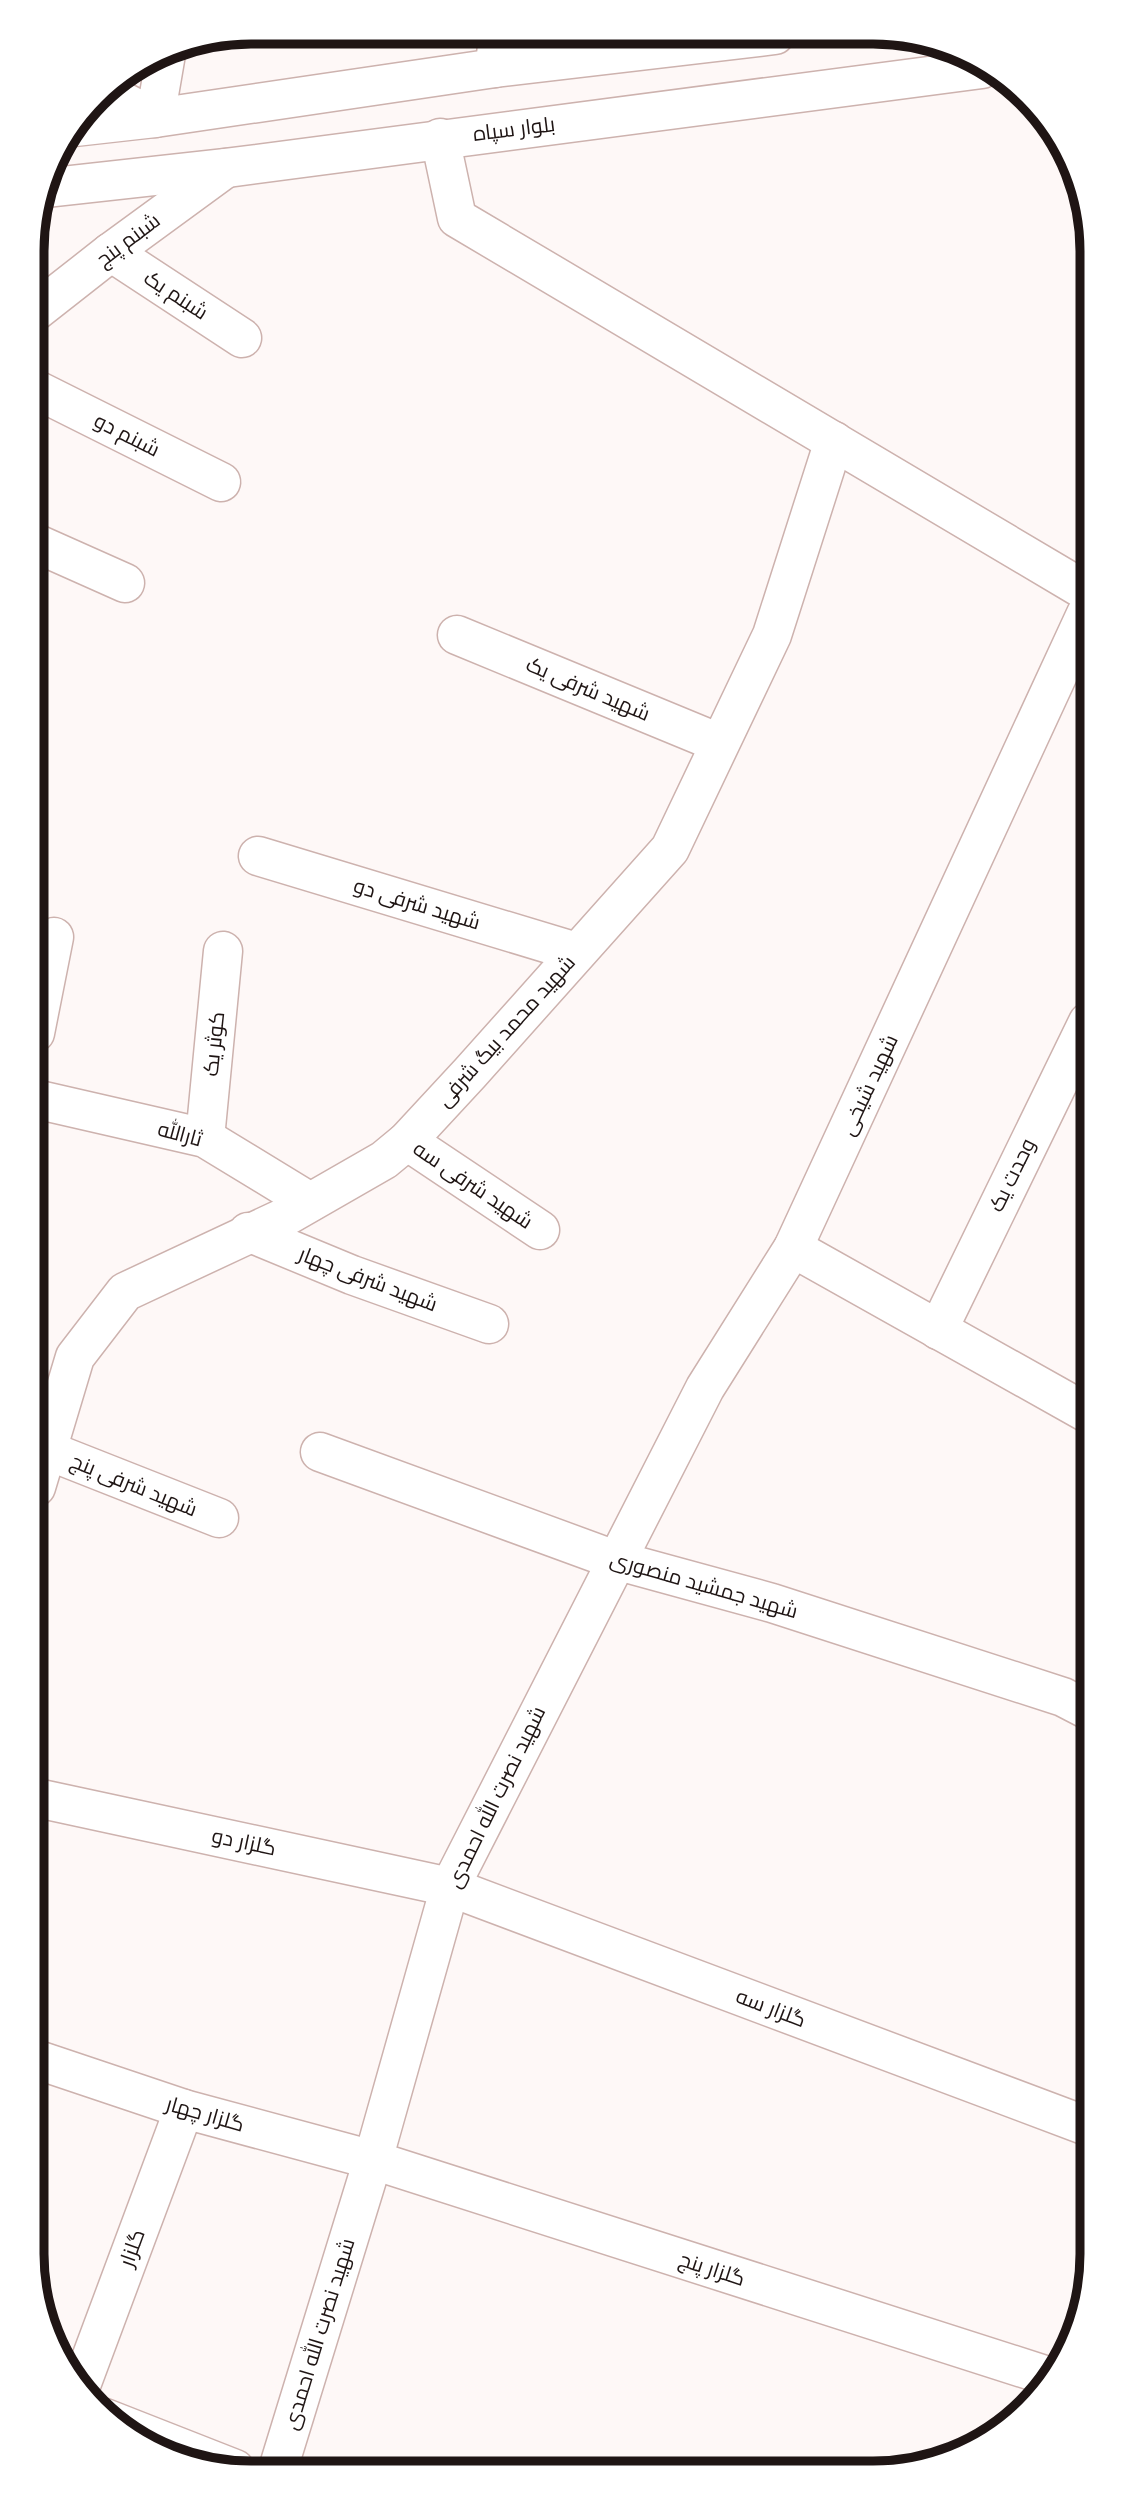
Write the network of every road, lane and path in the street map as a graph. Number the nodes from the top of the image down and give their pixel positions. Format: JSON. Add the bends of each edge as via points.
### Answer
{"nodes":[{"id":1,"x":619,"y":44,"type":"edge"},
{"id":2,"x":497,"y":51,"type":"edge"},
{"id":3,"x":164,"y":63,"type":"edge"},
{"id":4,"x":973,"y":70,"type":"edge"},
{"id":5,"x":113,"y":96,"type":"edge"},
{"id":6,"x":155,"y":118,"type":"junction"},
{"id":7,"x":87,"y":126,"type":"edge"},
{"id":8,"x":440,"y":138,"type":"junction"},
{"id":9,"x":226,"y":168,"type":"junction"},
{"id":10,"x":55,"y":187,"type":"edge"},
{"id":11,"x":111,"y":252,"type":"junction"},
{"id":12,"x":44,"y":305,"type":"edge"},
{"id":13,"x":242,"y":338,"type":"dead end"},
{"id":14,"x":44,"y":394,"type":"edge"},
{"id":15,"x":834,"y":441,"type":"junction"},
{"id":16,"x":221,"y":482,"type":"dead end"},
{"id":17,"x":44,"y":547,"type":"edge"},
{"id":18,"x":125,"y":583,"type":"dead end"},
{"id":19,"x":1080,"y":587,"type":"edge"},
{"id":20,"x":1080,"y":627,"type":"edge"},
{"id":21,"x":457,"y":635,"type":"dead end"},
{"id":22,"x":719,"y":743,"type":"junction"},
{"id":23,"x":258,"y":856,"type":"dead end"},
{"id":24,"x":54,"y":937,"type":"dead end"},
{"id":25,"x":223,"y":951,"type":"dead end"},
{"id":26,"x":576,"y":952,"type":"junction"},
{"id":27,"x":44,"y":988,"type":"edge"},
{"id":28,"x":1080,"y":1038,"type":"edge"},
{"id":29,"x":44,"y":1101,"type":"edge"},
{"id":30,"x":205,"y":1138,"type":"junction"},
{"id":31,"x":407,"y":1141,"type":"junction"},
{"id":32,"x":310,"y":1202,"type":"junction"},
{"id":33,"x":540,"y":1230,"type":"dead end"},
{"id":34,"x":248,"y":1232,"type":"junction"},
{"id":35,"x":793,"y":1248,"type":"junction"},
{"id":36,"x":489,"y":1324,"type":"dead end"},
{"id":37,"x":938,"y":1330,"type":"junction"},
{"id":38,"x":1080,"y":1409,"type":"edge"},
{"id":39,"x":49,"y":1451,"type":"junction"},
{"id":40,"x":320,"y":1452,"type":"dead end"},
{"id":41,"x":44,"y":1465,"type":"edge"},
{"id":42,"x":219,"y":1518,"type":"dead end"},
{"id":43,"x":615,"y":1560,"type":"junction"},
{"id":44,"x":1080,"y":1706,"type":"edge"},
{"id":45,"x":44,"y":1800,"type":"edge"},
{"id":46,"x":450,"y":1887,"type":"junction"},
{"id":47,"x":44,"y":2062,"type":"edge"},
{"id":48,"x":184,"y":2109,"type":"junction"},
{"id":49,"x":1080,"y":2124,"type":"edge"},
{"id":50,"x":373,"y":2160,"type":"junction"},
{"id":51,"x":1041,"y":2374,"type":"edge"},
{"id":52,"x":84,"y":2376,"type":"edge"},
{"id":53,"x":155,"y":2438,"type":"edge"},
{"id":54,"x":192,"y":2452,"type":"edge"},
{"id":55,"x":280,"y":2461,"type":"edge"}],
"edges":[{"from":1,"to":2,"type":"street"},
{"from":2,"to":6,"type":"street"},
{"from":3,"to":6,"type":"street"},
{"from":4,"to":8,"type":"street","name":"بلوار سپاه"},
{"from":5,"to":6,"type":"street"},
{"from":6,"to":7,"type":"street"},
{"from":8,"to":9,"type":"street","name":"بلوار سپاه"},
{"from":8,"to":15,"type":"street","via":[[457,218]]},
{"from":9,"to":10,"type":"street","name":"بلوار سپاه"},
{"from":9,"to":11,"type":"street","name":"شبنم پنج"},
{"from":11,"to":12,"type":"street","name":"شبنم پنج"},
{"from":11,"to":13,"type":"street","name":"شبنم یک"},
{"from":14,"to":16,"type":"street","name":"شبنم دو"},
{"from":15,"to":19,"type":"street"},
{"from":15,"to":22,"type":"street","name":"شهید محمد بیگ شرفی","via":[[772,635]]},
{"from":17,"to":18,"type":"street"},
{"from":20,"to":35,"type":"street","name":"شهید شیخی"},
{"from":21,"to":22,"type":"street","name":"شهید شرفی یک"},
{"from":22,"to":26,"type":"street","name":"شهید محمد بیگ شرفی","via":[[670,849]]},
{"from":23,"to":26,"type":"street","name":"شهید شرفی دو"},
{"from":24,"to":27,"type":"street"},
{"from":25,"to":30,"type":"street","name":"کوثر یک"},
{"from":26,"to":31,"type":"street","name":"شهید محمد بیگ شرفی"},
{"from":28,"to":37,"type":"street","name":"وحدت یک"},
{"from":29,"to":30,"type":"street","name":"ثارالله"},
{"from":30,"to":32,"type":"street","name":"ثارالله"},
{"from":31,"to":32,"type":"street","name":"شهید محمد بیگ شرفی","via":[[384,1160]]},
{"from":31,"to":33,"type":"street","name":"شهید شرفی سه"},
{"from":32,"to":34,"type":"street","name":"شهید محمد بیگ شرفی"},
{"from":34,"to":36,"type":"street","name":"شهید شرفی چهار"},
{"from":34,"to":39,"type":"street","name":"شهید محمد بیگ شرفی","via":[[125,1292],[75,1357]]},
{"from":35,"to":37,"type":"street"},
{"from":35,"to":43,"type":"street","name":"شهید نصرت الله احمدی","via":[[705,1388]]},
{"from":37,"to":38,"type":"street"},
{"from":39,"to":41,"type":"street","name":"شهید محمد بیگ شرفی"},
{"from":39,"to":42,"type":"street","name":"شهید شرفی پنج"},
{"from":40,"to":43,"type":"street","name":"شهید جمشید منصوری"},
{"from":43,"to":44,"type":"street","name":"شهید جمشید منصوری","via":[[772,1603]]},
{"from":43,"to":46,"type":"street","name":"شهید نصرت الله احمدی"},
{"from":45,"to":46,"type":"street","name":"گلزار دو"},
{"from":46,"to":49,"type":"street","name":"گلزار سه"},
{"from":46,"to":50,"type":"street","name":"شهید نصرت الله احمدی"},
{"from":47,"to":48,"type":"street","name":"گلزار چهار"},
{"from":48,"to":50,"type":"street","name":"گلزار چهار"},
{"from":48,"to":52,"type":"street","name":"گلزار"},
{"from":50,"to":51,"type":"street","name":"گلزار پنج"},
{"from":50,"to":55,"type":"street","name":"شهید نصرت الله احمدی"},
{"from":53,"to":54,"type":"street"}]}
